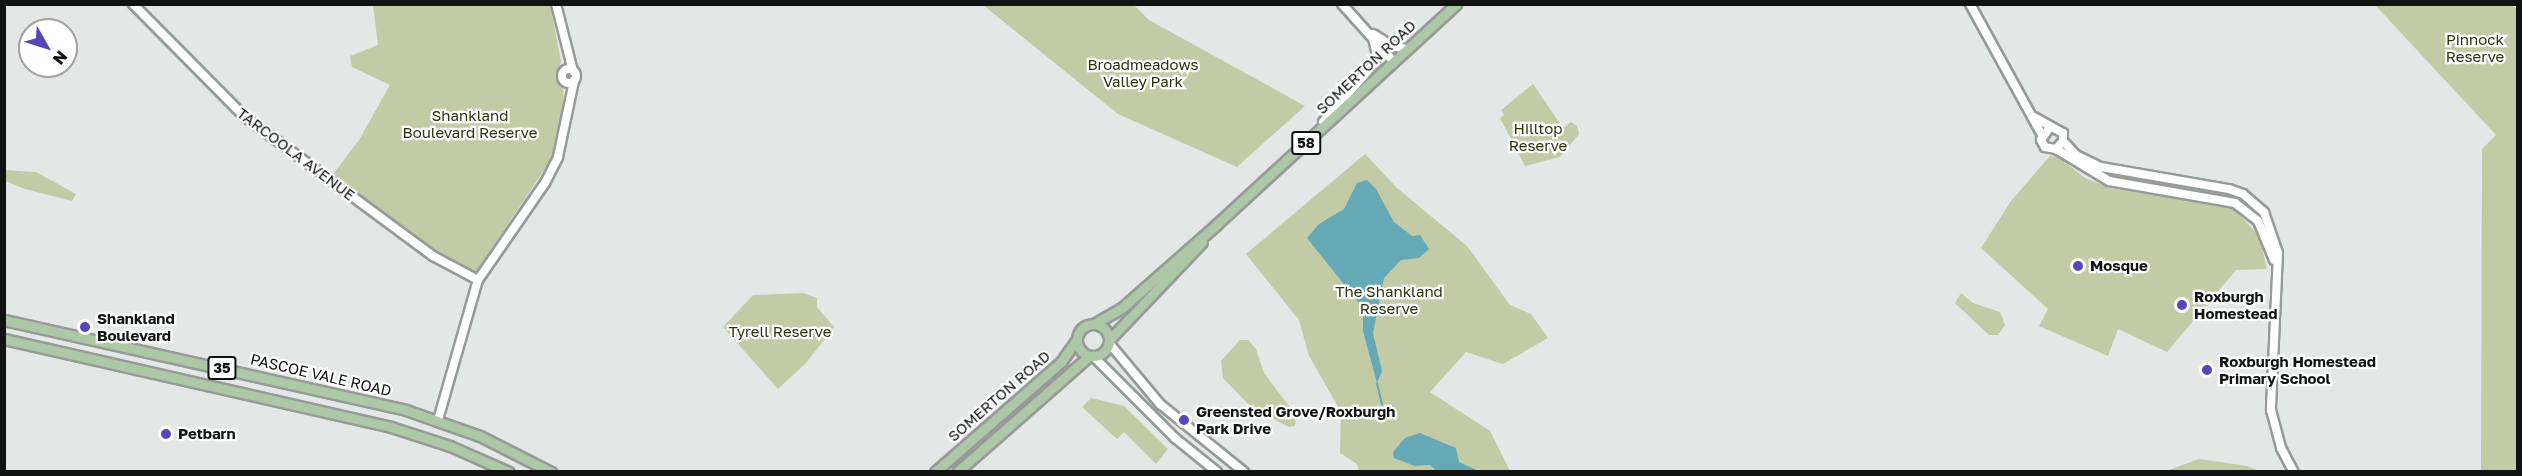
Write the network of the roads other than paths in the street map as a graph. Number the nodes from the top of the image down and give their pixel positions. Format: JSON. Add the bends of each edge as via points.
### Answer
{"nodes":[{"id":1,"x":133,"y":4,"type":"edge"},
{"id":2,"x":556,"y":4,"type":"edge"},
{"id":3,"x":1342,"y":4,"type":"edge"},
{"id":4,"x":1456,"y":4,"type":"edge"},
{"id":5,"x":1970,"y":4,"type":"edge"},
{"id":6,"x":1360,"y":25,"type":"junction"},
{"id":7,"x":1373,"y":38,"type":"junction"},
{"id":8,"x":1408,"y":50,"type":"junction"},
{"id":9,"x":1394,"y":62,"type":"junction"},
{"id":10,"x":568,"y":71,"type":"junction"},
{"id":11,"x":574,"y":81,"type":"junction"},
{"id":12,"x":565,"y":82,"type":"junction"},
{"id":13,"x":571,"y":110,"type":"junction"},
{"id":14,"x":2029,"y":112,"type":"junction"},
{"id":15,"x":2049,"y":128,"type":"junction"},
{"id":16,"x":2042,"y":135,"type":"junction"},
{"id":17,"x":1310,"y":140,"type":"junction"},
{"id":18,"x":2064,"y":141,"type":"junction"},
{"id":19,"x":2056,"y":149,"type":"junction"},
{"id":20,"x":1217,"y":224,"type":"junction"},
{"id":21,"x":2276,"y":266,"type":"junction"},
{"id":22,"x":478,"y":280,"type":"junction"},
{"id":23,"x":4,"y":320,"type":"edge"},
{"id":24,"x":24,"y":324,"type":"junction"},
{"id":25,"x":1094,"y":324,"type":"junction"},
{"id":26,"x":4,"y":339,"type":"edge"},
{"id":27,"x":1077,"y":339,"type":"junction"},
{"id":28,"x":1109,"y":341,"type":"junction"},
{"id":29,"x":19,"y":343,"type":"junction"},
{"id":30,"x":1091,"y":356,"type":"junction"},
{"id":31,"x":438,"y":420,"type":"junction"},
{"id":32,"x":1220,"y":455,"type":"junction"},
{"id":33,"x":1214,"y":469,"type":"edge"},
{"id":34,"x":509,"y":471,"type":"edge"},
{"id":35,"x":551,"y":471,"type":"edge"},
{"id":36,"x":935,"y":471,"type":"edge"},
{"id":37,"x":957,"y":471,"type":"edge"},
{"id":38,"x":1244,"y":471,"type":"edge"},
{"id":39,"x":2294,"y":471,"type":"edge"}],
"edges":[{"from":1,"to":22,"type":"street","name":"TARCOOLA AVENUE","via":[[245,117],[434,256]]},
{"from":2,"to":10,"type":"street"},
{"from":3,"to":6,"type":"street"},
{"from":4,"to":8,"type":"main road","name":"SOMERTON ROAD","number":"58"},
{"from":5,"to":14,"type":"street"},
{"from":6,"to":7,"type":"street"},
{"from":6,"to":8,"type":"street","via":[[1392,46]]},
{"from":7,"to":9,"type":"street"},
{"from":7,"to":17,"type":"street","via":[[1377,56],[1374,64]]},
{"from":8,"to":9,"type":"main road","name":"SOMERTON ROAD","number":"58"},
{"from":9,"to":17,"type":"main road","name":"SOMERTON ROAD","number":"58"},
{"from":10,"to":11,"type":"street"},
{"from":10,"to":12,"type":"street"},
{"from":11,"to":12,"type":"street"},
{"from":11,"to":13,"type":"street"},
{"from":12,"to":13,"type":"street"},
{"from":13,"to":22,"type":"street","via":[[558,157],[545,183]]},
{"from":14,"to":15,"type":"street"},
{"from":14,"to":16,"type":"street"},
{"from":15,"to":16,"type":"street"},
{"from":15,"to":18,"type":"street","via":[[2059,130]]},
{"from":16,"to":19,"type":"street","via":[[2045,147]]},
{"from":17,"to":20,"type":"main road","name":"SOMERTON ROAD","number":"58"},
{"from":18,"to":19,"type":"street"},
{"from":18,"to":21,"type":"street","via":[[2076,154],[2101,167],[2243,194],[2271,224],[2278,253]]},
{"from":19,"to":21,"type":"street","via":[[2109,181],[2235,203],[2265,233]]},
{"from":20,"to":25,"type":"main road","name":"SOMERTON ROAD","number":"58","via":[[1123,307]]},
{"from":20,"to":28,"type":"main road","name":"SOMERTON ROAD","number":"58"},
{"from":21,"to":39,"type":"street","via":[[2271,410],[2281,448]]},
{"from":22,"to":31,"type":"street"},
{"from":23,"to":24,"type":"main road","name":"PASCOE VALE ROAD","number":"35"},
{"from":24,"to":29,"type":"main road"},
{"from":24,"to":31,"type":"main road","name":"PASCOE VALE ROAD","number":"35"},
{"from":25,"to":27,"type":"main road","number":"58","via":[[1081,330]]},
{"from":25,"to":28,"type":"main road","via":[[1102,327]]},
{"from":26,"to":29,"type":"main road","number":"35"},
{"from":27,"to":30,"type":"main road","via":[[1081,351]]},
{"from":27,"to":36,"type":"main road","name":"SOMERTON ROAD","number":"58","via":[[1061,362]]},
{"from":28,"to":30,"type":"main road","number":"58","via":[[1102,354]]},
{"from":28,"to":32,"type":"street","via":[[1160,404]]},
{"from":29,"to":34,"type":"main road","number":"35","via":[[391,427]]},
{"from":30,"to":33,"type":"street","via":[[1149,414]]},
{"from":30,"to":37,"type":"main road","name":"SOMERTON ROAD","number":"58"},
{"from":31,"to":35,"type":"main road","name":"PASCOE VALE ROAD","number":"35","via":[[503,446]]},
{"from":32,"to":33,"type":"street"},
{"from":32,"to":38,"type":"street"}]}
